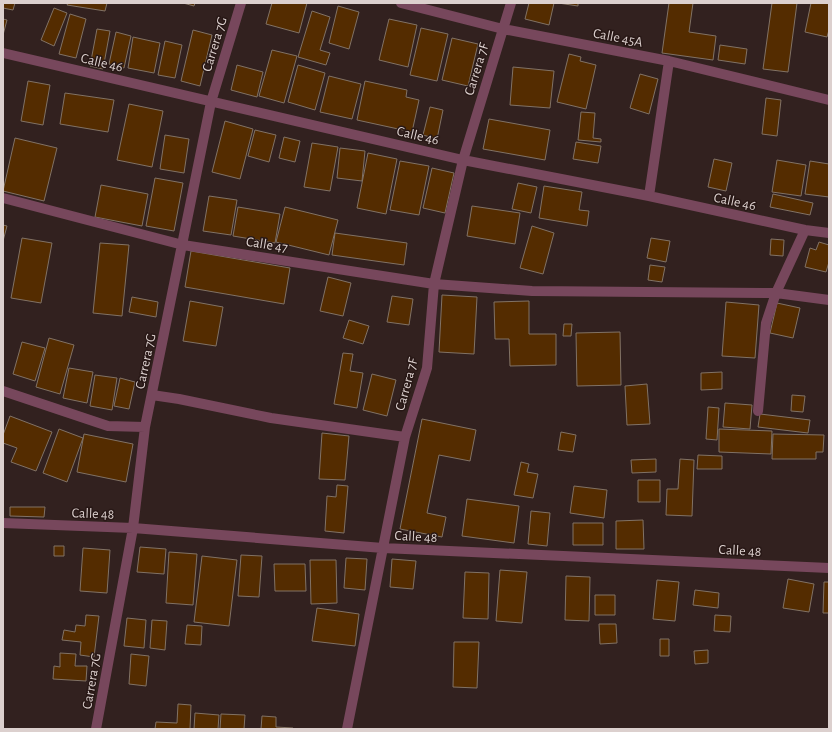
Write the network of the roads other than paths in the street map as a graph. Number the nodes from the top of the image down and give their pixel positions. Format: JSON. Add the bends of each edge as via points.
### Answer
{"nodes":[{"id":1,"x":241,"y":3,"type":"edge"},
{"id":2,"x":401,"y":3,"type":"edge"},
{"id":3,"x":511,"y":3,"type":"edge"},
{"id":4,"x":503,"y":29,"type":"junction"},
{"id":5,"x":3,"y":54,"type":"edge"},
{"id":6,"x":669,"y":61,"type":"junction"},
{"id":7,"x":829,"y":100,"type":"edge"},
{"id":8,"x":211,"y":102,"type":"junction"},
{"id":9,"x":463,"y":160,"type":"junction"},
{"id":10,"x":649,"y":196,"type":"junction"},
{"id":11,"x":3,"y":198,"type":"edge"},
{"id":12,"x":805,"y":230,"type":"junction"},
{"id":13,"x":829,"y":233,"type":"edge"},
{"id":14,"x":183,"y":245,"type":"junction"},
{"id":15,"x":434,"y":284,"type":"junction"},
{"id":16,"x":776,"y":293,"type":"junction"},
{"id":17,"x":829,"y":300,"type":"edge"},
{"id":18,"x":3,"y":392,"type":"edge"},
{"id":19,"x":152,"y":395,"type":"junction"},
{"id":20,"x":758,"y":411,"type":"dead end"},
{"id":21,"x":145,"y":427,"type":"junction"},
{"id":22,"x":405,"y":436,"type":"junction"},
{"id":23,"x":3,"y":523,"type":"edge"},
{"id":24,"x":133,"y":528,"type":"junction"},
{"id":25,"x":383,"y":548,"type":"junction"},
{"id":26,"x":829,"y":568,"type":"edge"},
{"id":27,"x":96,"y":729,"type":"edge"},
{"id":28,"x":347,"y":729,"type":"edge"}],
"edges":[{"from":1,"to":8,"type":"street","name":"Carrera 7G"},
{"from":2,"to":4,"type":"street","name":"Calle 45A"},
{"from":3,"to":4,"type":"street","name":"Carrera 7F"},
{"from":4,"to":6,"type":"street","name":"Calle 45A"},
{"from":4,"to":9,"type":"street","name":"Carrera 7F"},
{"from":5,"to":8,"type":"street","name":"Calle 46"},
{"from":6,"to":7,"type":"street","name":"Calle 45A"},
{"from":6,"to":10,"type":"street"},
{"from":8,"to":9,"type":"street","name":"Calle 46"},
{"from":8,"to":14,"type":"street","name":"Carrera 7G"},
{"from":9,"to":10,"type":"street","name":"Calle 46"},
{"from":9,"to":15,"type":"street","name":"Carrera 7F"},
{"from":10,"to":12,"type":"street","name":"Calle 46"},
{"from":11,"to":14,"type":"street","name":"Calle 47"},
{"from":12,"to":13,"type":"street","name":"Calle 46"},
{"from":12,"to":16,"type":"street"},
{"from":14,"to":15,"type":"street","name":"Calle 47"},
{"from":14,"to":19,"type":"street","name":"Carrera 7G"},
{"from":15,"to":16,"type":"street","name":"Calle 47","via":[[532,291]]},
{"from":15,"to":22,"type":"street","name":"Carrera 7F","via":[[427,368]]},
{"from":16,"to":17,"type":"street","name":"Calle 47"},
{"from":16,"to":20,"type":"street","via":[[766,323]]},
{"from":18,"to":21,"type":"street","via":[[108,426]]},
{"from":19,"to":21,"type":"street","name":"Carrera 7G"},
{"from":19,"to":22,"type":"street","via":[[271,418]]},
{"from":21,"to":24,"type":"street","name":"Carrera 7G"},
{"from":22,"to":25,"type":"street","name":"Carrera 7F"},
{"from":23,"to":24,"type":"street","name":"Calle 48"},
{"from":24,"to":25,"type":"street","name":"Calle 48"},
{"from":24,"to":27,"type":"street","name":"Carrera 7G"},
{"from":25,"to":26,"type":"street","name":"Calle 48"},
{"from":25,"to":28,"type":"street","name":"Carrera 7F"}]}
